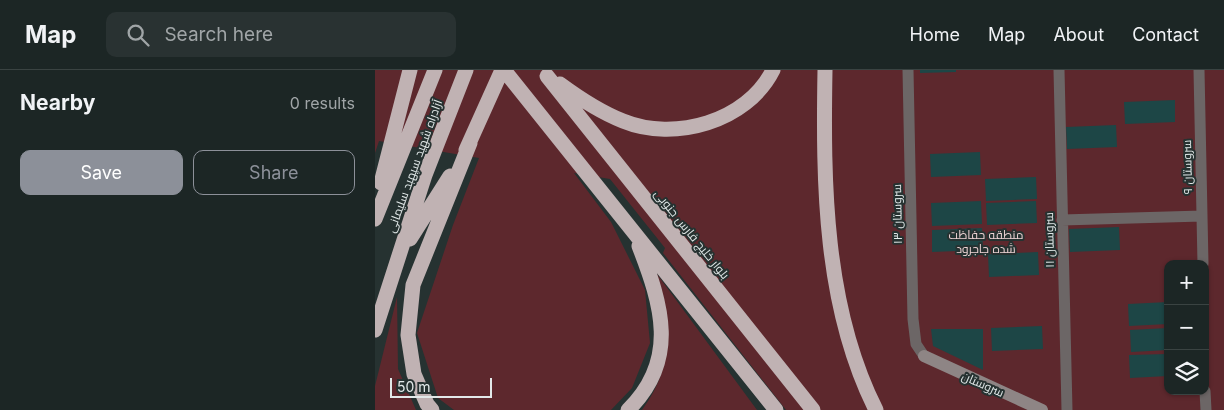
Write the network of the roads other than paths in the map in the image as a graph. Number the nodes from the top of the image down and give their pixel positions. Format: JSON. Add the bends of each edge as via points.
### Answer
{"nodes":[{"id":1,"x":409,"y":70,"type":"edge"},
{"id":2,"x":435,"y":70,"type":"edge"},
{"id":3,"x":466,"y":70,"type":"edge"},
{"id":4,"x":503,"y":70,"type":"edge"},
{"id":5,"x":773,"y":70,"type":"edge"},
{"id":6,"x":825,"y":70,"type":"edge"},
{"id":7,"x":908,"y":70,"type":"edge"},
{"id":8,"x":1059,"y":70,"type":"edge"},
{"id":9,"x":1199,"y":70,"type":"edge"},
{"id":10,"x":545,"y":73,"type":"edge"},
{"id":11,"x":471,"y":142,"type":"junction"},
{"id":12,"x":375,"y":208,"type":"edge"},
{"id":13,"x":1202,"y":216,"type":"junction"},
{"id":14,"x":375,"y":219,"type":"edge"},
{"id":15,"x":1063,"y":220,"type":"junction"},
{"id":16,"x":633,"y":231,"type":"junction"},
{"id":17,"x":397,"y":259,"type":"junction"},
{"id":18,"x":1203,"y":260,"type":"edge"},
{"id":19,"x":375,"y":330,"type":"edge"},
{"id":20,"x":924,"y":356,"type":"joint"},
{"id":21,"x":1205,"y":395,"type":"edge"},
{"id":22,"x":433,"y":410,"type":"edge"},
{"id":23,"x":628,"y":410,"type":"edge"},
{"id":24,"x":776,"y":410,"type":"edge"},
{"id":25,"x":813,"y":410,"type":"edge"},
{"id":26,"x":876,"y":410,"type":"edge"},
{"id":27,"x":1042,"y":410,"type":"edge"},
{"id":28,"x":1067,"y":410,"type":"edge"},
{"id":29,"x":1205,"y":410,"type":"edge"}],
"edges":[{"from":1,"to":12,"type":"highway"},
{"from":2,"to":14,"type":"highway","name":"آزادراه شهید سپهبد سلیمانی"},
{"from":3,"to":17,"type":"highway","name":"آزادراه شهید سپهبد سلیمانی","via":[[425,175]]},
{"from":4,"to":11,"type":"highway"},
{"from":4,"to":16,"type":"highway"},
{"from":5,"to":10,"type":"highway","via":[[741,107],[704,124],[663,130],[624,122],[584,101]]},
{"from":6,"to":26,"type":"highway","via":[[827,211],[835,277],[847,338]]},
{"from":7,"to":20,"type":"street","name":"سروستان ۱۳","via":[[913,319],[916,344]]},
{"from":8,"to":15,"type":"street","name":"سروستان ۱۱"},
{"from":9,"to":13,"type":"street","name":"سروستان ۹"},
{"from":10,"to":25,"type":"highway","name":"بلوار خلیج فارس جنوبی"},
{"from":11,"to":17,"type":"highway"},
{"from":11,"to":22,"type":"highway","via":[[413,285],[408,335],[414,374],[427,404]]},
{"from":13,"to":15,"type":"street"},
{"from":13,"to":18,"type":"street","name":"سروستان ۹"},
{"from":15,"to":28,"type":"street","name":"سروستان ۱۱"},
{"from":16,"to":23,"type":"highway","via":[[653,284],[663,341],[656,372],[640,399]]},
{"from":16,"to":24,"type":"highway"},
{"from":17,"to":19,"type":"highway","name":"آزادراه شهید سپهبد سلیمانی"},
{"from":20,"to":27,"type":"street","name":"سروستان"},
{"from":21,"to":29,"type":"street"}]}
